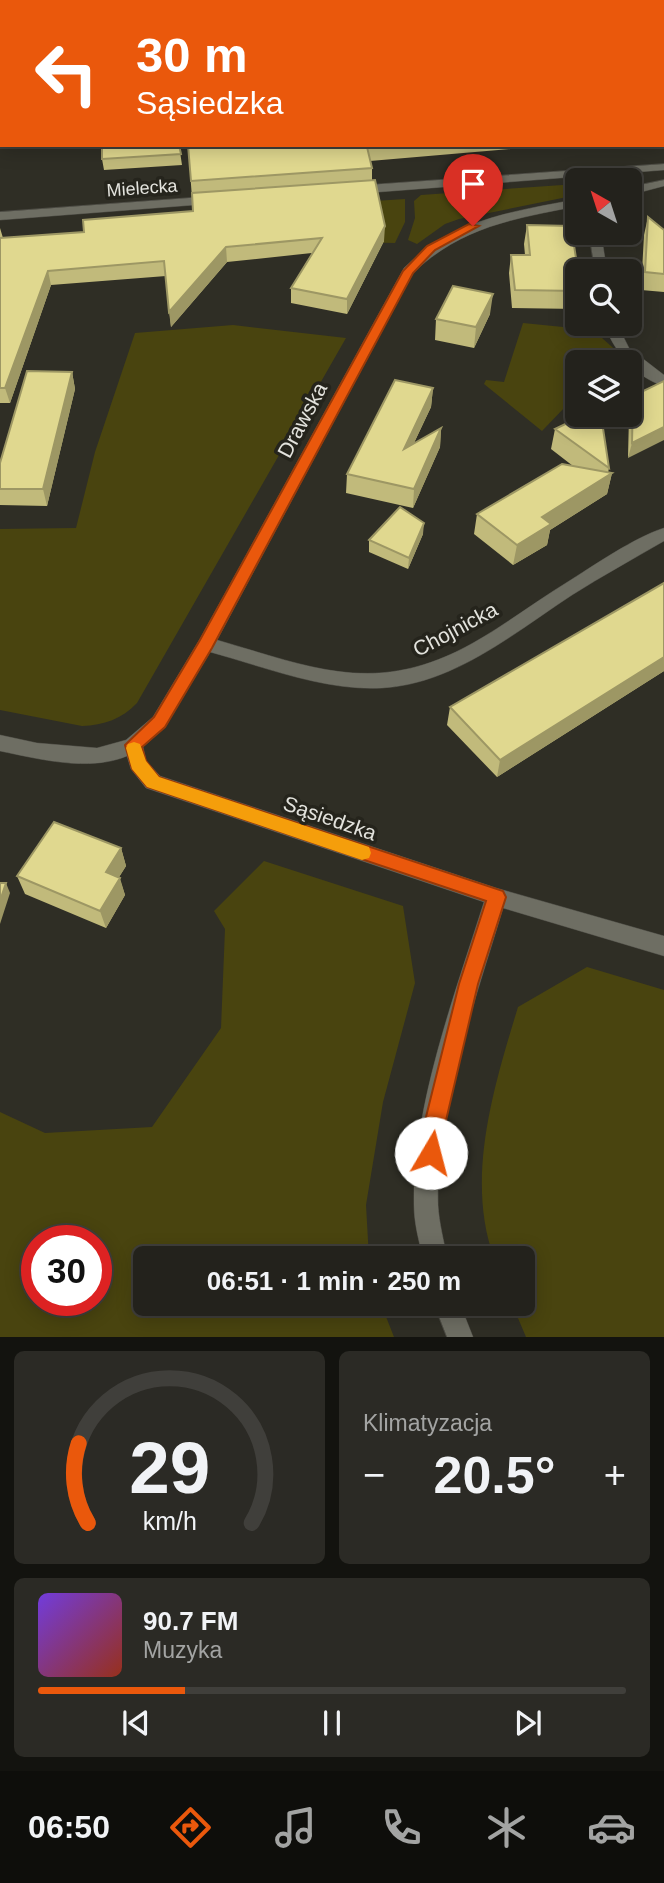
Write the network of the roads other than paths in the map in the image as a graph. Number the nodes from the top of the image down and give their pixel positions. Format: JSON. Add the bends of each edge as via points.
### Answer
{"nodes":[{"id":1,"x":664,"y":167,"type":"edge"},
{"id":2,"x":664,"y":183,"type":"edge"},
{"id":3,"x":642,"y":188,"type":"edge"},
{"id":4,"x":335,"y":191,"type":"edge"},
{"id":5,"x":227,"y":199,"type":"edge"},
{"id":6,"x":565,"y":205,"type":"edge"},
{"id":7,"x":0,"y":216,"type":"edge"},
{"id":8,"x":615,"y":336,"type":"edge"},
{"id":9,"x":664,"y":382,"type":"edge"},
{"id":10,"x":664,"y":534,"type":"edge"},
{"id":11,"x":206,"y":644,"type":"junction"},
{"id":12,"x":0,"y":743,"type":"edge"},
{"id":13,"x":133,"y":745,"type":"junction"},
{"id":14,"x":496,"y":897,"type":"junction"},
{"id":15,"x":664,"y":946,"type":"edge"},
{"id":16,"x":433,"y":1246,"type":"edge"},
{"id":17,"x":452,"y":1316,"type":"edge"},
{"id":18,"x":460,"y":1337,"type":"edge"}],
"edges":[{"from":1,"to":4,"type":"street"},
{"from":2,"to":3,"type":"street"},
{"from":5,"to":7,"type":"street","name":"Mielecka"},
{"from":6,"to":11,"type":"street","name":"Drawska","via":[[473,226],[431,248],[408,271]]},
{"from":8,"to":9,"type":"street","via":[[627,355]]},
{"from":10,"to":11,"type":"street","name":"Chojnicka","via":[[462,656],[412,677],[381,681],[326,675]]},
{"from":11,"to":13,"type":"street","name":"Drawska","via":[[159,722]]},
{"from":12,"to":13,"type":"street","via":[[97,756]]},
{"from":13,"to":14,"type":"street","name":"Sąsiedzka","via":[[138,764],[153,782]]},
{"from":14,"to":15,"type":"street","name":"Sąsiedzka"},
{"from":14,"to":16,"type":"street","via":[[469,984],[434,1129],[426,1202]]},
{"from":17,"to":18,"type":"street"}]}
